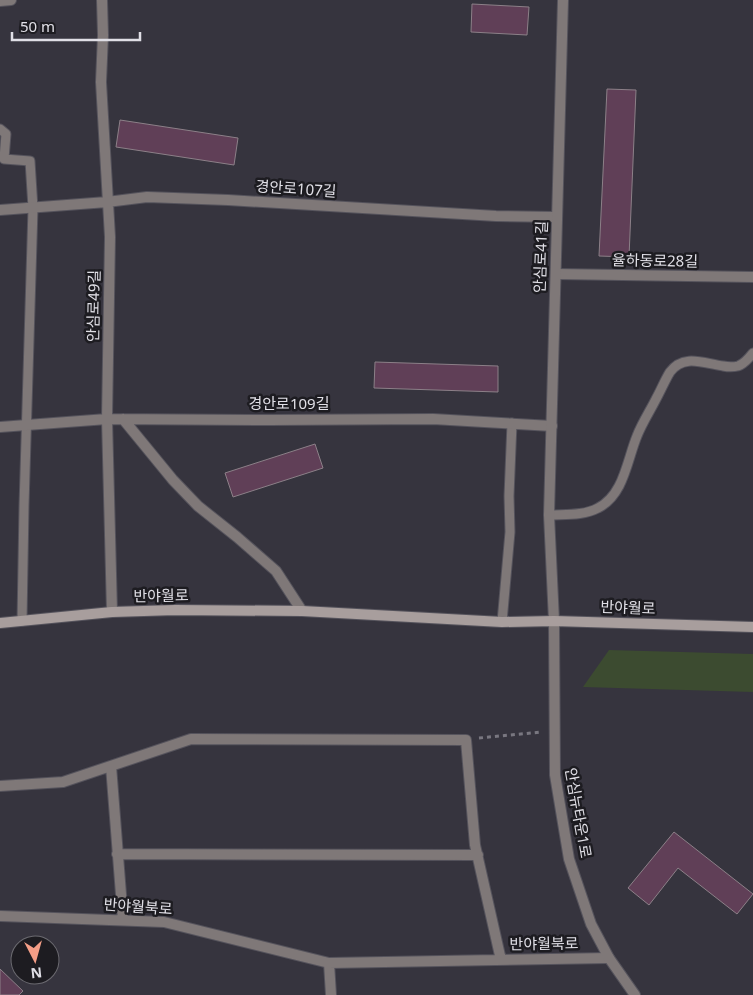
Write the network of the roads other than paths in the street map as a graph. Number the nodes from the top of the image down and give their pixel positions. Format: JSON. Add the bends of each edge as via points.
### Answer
{"nodes":[{"id":1,"x":11,"y":0,"type":"edge"},
{"id":2,"x":102,"y":0,"type":"edge"},
{"id":3,"x":563,"y":0,"type":"edge"},
{"id":4,"x":0,"y":1,"type":"edge"},
{"id":5,"x":0,"y":129,"type":"edge"},
{"id":6,"x":107,"y":202,"type":"junction"},
{"id":7,"x":34,"y":208,"type":"junction"},
{"id":8,"x":0,"y":210,"type":"edge"},
{"id":9,"x":557,"y":217,"type":"junction"},
{"id":10,"x":556,"y":274,"type":"junction"},
{"id":11,"x":753,"y":278,"type":"edge"},
{"id":12,"x":753,"y":354,"type":"edge"},
{"id":13,"x":107,"y":419,"type":"junction"},
{"id":14,"x":123,"y":419,"type":"junction"},
{"id":15,"x":512,"y":423,"type":"junction"},
{"id":16,"x":26,"y":425,"type":"junction"},
{"id":17,"x":552,"y":426,"type":"junction"},
{"id":18,"x":0,"y":427,"type":"edge"},
{"id":19,"x":549,"y":515,"type":"junction"},
{"id":20,"x":302,"y":611,"type":"junction"},
{"id":21,"x":112,"y":612,"type":"junction"},
{"id":22,"x":22,"y":621,"type":"junction"},
{"id":23,"x":554,"y":621,"type":"junction"},
{"id":24,"x":502,"y":622,"type":"junction"},
{"id":25,"x":0,"y":623,"type":"edge"},
{"id":26,"x":753,"y":626,"type":"edge"},
{"id":27,"x":111,"y":766,"type":"junction"},
{"id":28,"x":0,"y":786,"type":"edge"},
{"id":29,"x":117,"y":854,"type":"junction"},
{"id":30,"x":478,"y":855,"type":"junction"},
{"id":31,"x":0,"y":916,"type":"edge"},
{"id":32,"x":123,"y":920,"type":"junction"},
{"id":33,"x":610,"y":958,"type":"junction"},
{"id":34,"x":501,"y":960,"type":"junction"},
{"id":35,"x":329,"y":963,"type":"junction"},
{"id":36,"x":330,"y":995,"type":"edge"},
{"id":37,"x":635,"y":995,"type":"edge"}],
"edges":[{"from":1,"to":4,"type":"street"},
{"from":2,"to":6,"type":"street","name":"안심로49길","via":[[101,82]]},
{"from":3,"to":9,"type":"street","name":"안심로41길"},
{"from":5,"to":7,"type":"lane","via":[[6,134],[4,159],[30,162]]},
{"from":6,"to":7,"type":"street","name":"경안로107길"},
{"from":6,"to":9,"type":"street","name":"경안로107길","via":[[147,198],[220,200]]},
{"from":6,"to":13,"type":"street","name":"안심로49길","via":[[110,237]]},
{"from":7,"to":8,"type":"street","name":"경안로107길"},
{"from":7,"to":16,"type":"lane"},
{"from":9,"to":10,"type":"street","name":"안심로41길"},
{"from":10,"to":11,"type":"street","name":"율하동로28길"},
{"from":10,"to":17,"type":"street","name":"안심로41길"},
{"from":12,"to":19,"type":"lane","via":[[738,366],[730,367],[680,362],[671,371],[637,436],[620,484],[606,504],[587,513]]},
{"from":13,"to":14,"type":"street","name":"경안로109길"},
{"from":13,"to":16,"type":"street","name":"경안로109길"},
{"from":13,"to":21,"type":"street","name":"안심로49길"},
{"from":14,"to":15,"type":"street","name":"경안로109길","via":[[424,418]]},
{"from":14,"to":20,"type":"street","via":[[198,506],[276,571]]},
{"from":15,"to":17,"type":"street","name":"경안로109길"},
{"from":15,"to":24,"type":"lane","via":[[510,532]]},
{"from":16,"to":18,"type":"street","name":"경안로109길"},
{"from":16,"to":22,"type":"lane"},
{"from":17,"to":19,"type":"street","name":"안심로41길"},
{"from":19,"to":23,"type":"street","name":"안심로41길"},
{"from":20,"to":21,"type":"main road","name":"반야월로"},
{"from":20,"to":24,"type":"main road","name":"반야월로"},
{"from":21,"to":22,"type":"main road","name":"반야월로"},
{"from":22,"to":25,"type":"main road","name":"반야월로"},
{"from":23,"to":24,"type":"main road","name":"반야월로"},
{"from":23,"to":26,"type":"main road","name":"반야월로"},
{"from":23,"to":33,"type":"street","name":"안심뉴타운1로","via":[[555,775],[569,859],[591,924]]},
{"from":27,"to":28,"type":"street","via":[[63,782]]},
{"from":27,"to":29,"type":"street"},
{"from":27,"to":30,"type":"street","via":[[192,739],[466,740]]},
{"from":29,"to":30,"type":"street"},
{"from":29,"to":32,"type":"street"},
{"from":30,"to":34,"type":"street"},
{"from":31,"to":32,"type":"street","name":"반야월북로"},
{"from":32,"to":35,"type":"street","name":"반야월북로","via":[[164,922]]},
{"from":33,"to":34,"type":"street","name":"반야월북로"},
{"from":33,"to":37,"type":"street","name":"안심뉴타운1로"},
{"from":34,"to":35,"type":"street","name":"반야월북로"},
{"from":35,"to":36,"type":"street"}]}
